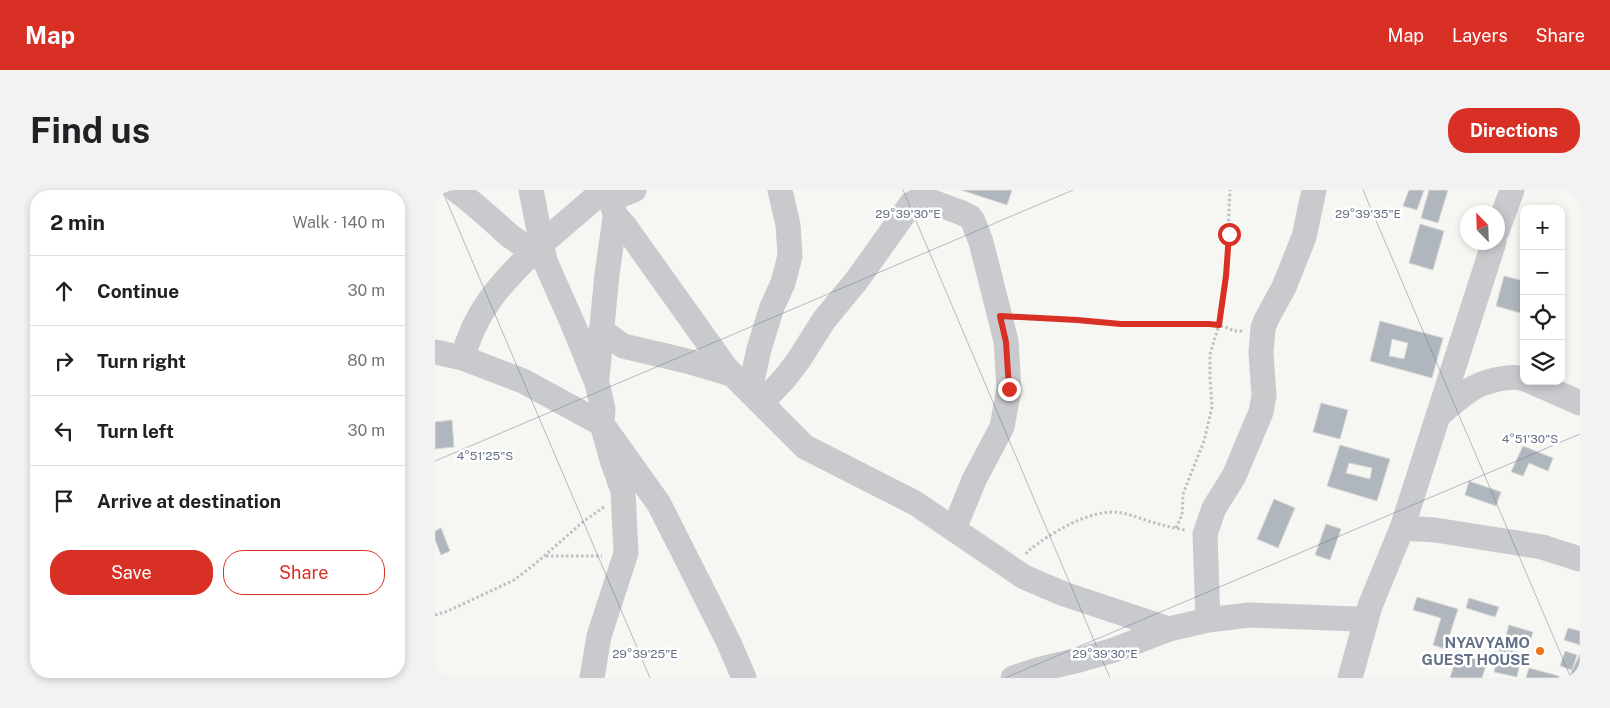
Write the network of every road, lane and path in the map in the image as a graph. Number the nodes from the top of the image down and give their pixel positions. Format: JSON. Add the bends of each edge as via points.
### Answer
{"nodes":[{"id":1,"x":443,"y":190,"type":"edge"},
{"id":2,"x":456,"y":190,"type":"edge"},
{"id":3,"x":531,"y":190,"type":"edge"},
{"id":4,"x":781,"y":190,"type":"edge"},
{"id":5,"x":1230,"y":190,"type":"edge"},
{"id":6,"x":1314,"y":190,"type":"edge"},
{"id":7,"x":1512,"y":190,"type":"edge"},
{"id":8,"x":435,"y":193,"type":"edge"},
{"id":9,"x":610,"y":196,"type":"edge"},
{"id":10,"x":1505,"y":209,"type":"edge"},
{"id":11,"x":1491,"y":250,"type":"edge"},
{"id":12,"x":540,"y":252,"type":"junction"},
{"id":13,"x":1000,"y":316,"type":"junction"},
{"id":14,"x":1219,"y":325,"type":"junction"},
{"id":15,"x":1263,"y":328,"type":"junction"},
{"id":16,"x":601,"y":330,"type":"junction"},
{"id":17,"x":435,"y":352,"type":"edge"},
{"id":18,"x":463,"y":358,"type":"junction"},
{"id":19,"x":731,"y":374,"type":"junction"},
{"id":20,"x":1520,"y":378,"type":"edge"},
{"id":21,"x":597,"y":383,"type":"junction"},
{"id":22,"x":1539,"y":385,"type":"edge"},
{"id":23,"x":757,"y":399,"type":"junction"},
{"id":24,"x":1580,"y":403,"type":"edge"},
{"id":25,"x":1438,"y":416,"type":"junction"},
{"id":26,"x":602,"y":424,"type":"junction"},
{"id":27,"x":623,"y":491,"type":"junction"},
{"id":28,"x":1176,"y":528,"type":"junction"},
{"id":29,"x":1402,"y":528,"type":"junction"},
{"id":30,"x":954,"y":529,"type":"junction"},
{"id":31,"x":1205,"y":534,"type":"junction"},
{"id":32,"x":626,"y":553,"type":"junction"},
{"id":33,"x":545,"y":556,"type":"junction"},
{"id":34,"x":1580,"y":559,"type":"edge"},
{"id":35,"x":1017,"y":572,"type":"junction"},
{"id":36,"x":435,"y":615,"type":"edge"},
{"id":37,"x":1208,"y":620,"type":"junction"},
{"id":38,"x":1366,"y":622,"type":"junction"},
{"id":39,"x":1169,"y":628,"type":"junction"},
{"id":40,"x":1027,"y":676,"type":"edge"},
{"id":41,"x":592,"y":678,"type":"edge"},
{"id":42,"x":744,"y":678,"type":"edge"},
{"id":43,"x":1350,"y":678,"type":"edge"}],
"edges":[{"from":1,"to":8,"type":"street"},
{"from":2,"to":12,"type":"street","via":[[527,249]]},
{"from":3,"to":12,"type":"street"},
{"from":4,"to":23,"type":"street","via":[[790,256],[755,367],[752,382]]},
{"from":5,"to":14,"type":"path","via":[[1226,276]]},
{"from":6,"to":15,"type":"street","via":[[1304,237]]},
{"from":7,"to":10,"type":"street"},
{"from":9,"to":12,"type":"street"},
{"from":9,"to":16,"type":"street"},
{"from":9,"to":19,"type":"street","via":[[639,249]]},
{"from":11,"to":25,"type":"street"},
{"from":12,"to":18,"type":"street","via":[[506,278],[473,328]]},
{"from":12,"to":21,"type":"street"},
{"from":13,"to":14,"type":"path","via":[[1121,324]]},
{"from":13,"to":23,"type":"street","via":[[981,242],[971,218],[939,203],[919,200],[911,204],[785,378],[768,396]]},
{"from":13,"to":30,"type":"street","via":[[1006,342],[1009,389],[1002,427],[974,480]]},
{"from":14,"to":15,"type":"path","via":[[1234,331]]},
{"from":14,"to":28,"type":"path","via":[[1210,354],[1213,407],[1204,441],[1183,494],[1182,515]]},
{"from":15,"to":31,"type":"street","via":[[1263,404],[1234,476],[1214,508]]},
{"from":16,"to":19,"type":"street","via":[[623,346]]},
{"from":16,"to":21,"type":"street"},
{"from":17,"to":18,"type":"street"},
{"from":18,"to":26,"type":"street","via":[[523,380]]},
{"from":19,"to":23,"type":"street"},
{"from":20,"to":25,"type":"street","via":[[1501,378],[1472,388]]},
{"from":21,"to":26,"type":"street","via":[[603,409]]},
{"from":22,"to":24,"type":"street"},
{"from":23,"to":30,"type":"street","via":[[805,447],[915,503]]},
{"from":25,"to":29,"type":"street"},
{"from":26,"to":27,"type":"street"},
{"from":26,"to":42,"type":"street","via":[[659,504]]},
{"from":27,"to":32,"type":"street"},
{"from":27,"to":33,"type":"path"},
{"from":28,"to":31,"type":"path"},
{"from":28,"to":35,"type":"path","via":[[1122,512],[1087,517],[1048,535],[1028,550]]},
{"from":29,"to":34,"type":"street","via":[[1542,547]]},
{"from":29,"to":38,"type":"street"},
{"from":30,"to":35,"type":"street"},
{"from":31,"to":37,"type":"street"},
{"from":32,"to":33,"type":"path","via":[[596,557]]},
{"from":32,"to":41,"type":"street","via":[[599,636]]},
{"from":33,"to":36,"type":"path","via":[[514,580]]},
{"from":35,"to":39,"type":"street","via":[[1064,594]]},
{"from":37,"to":38,"type":"street","via":[[1249,615]]},
{"from":37,"to":39,"type":"street"},
{"from":38,"to":43,"type":"street"},
{"from":39,"to":40,"type":"street","via":[[1113,650]]}]}
